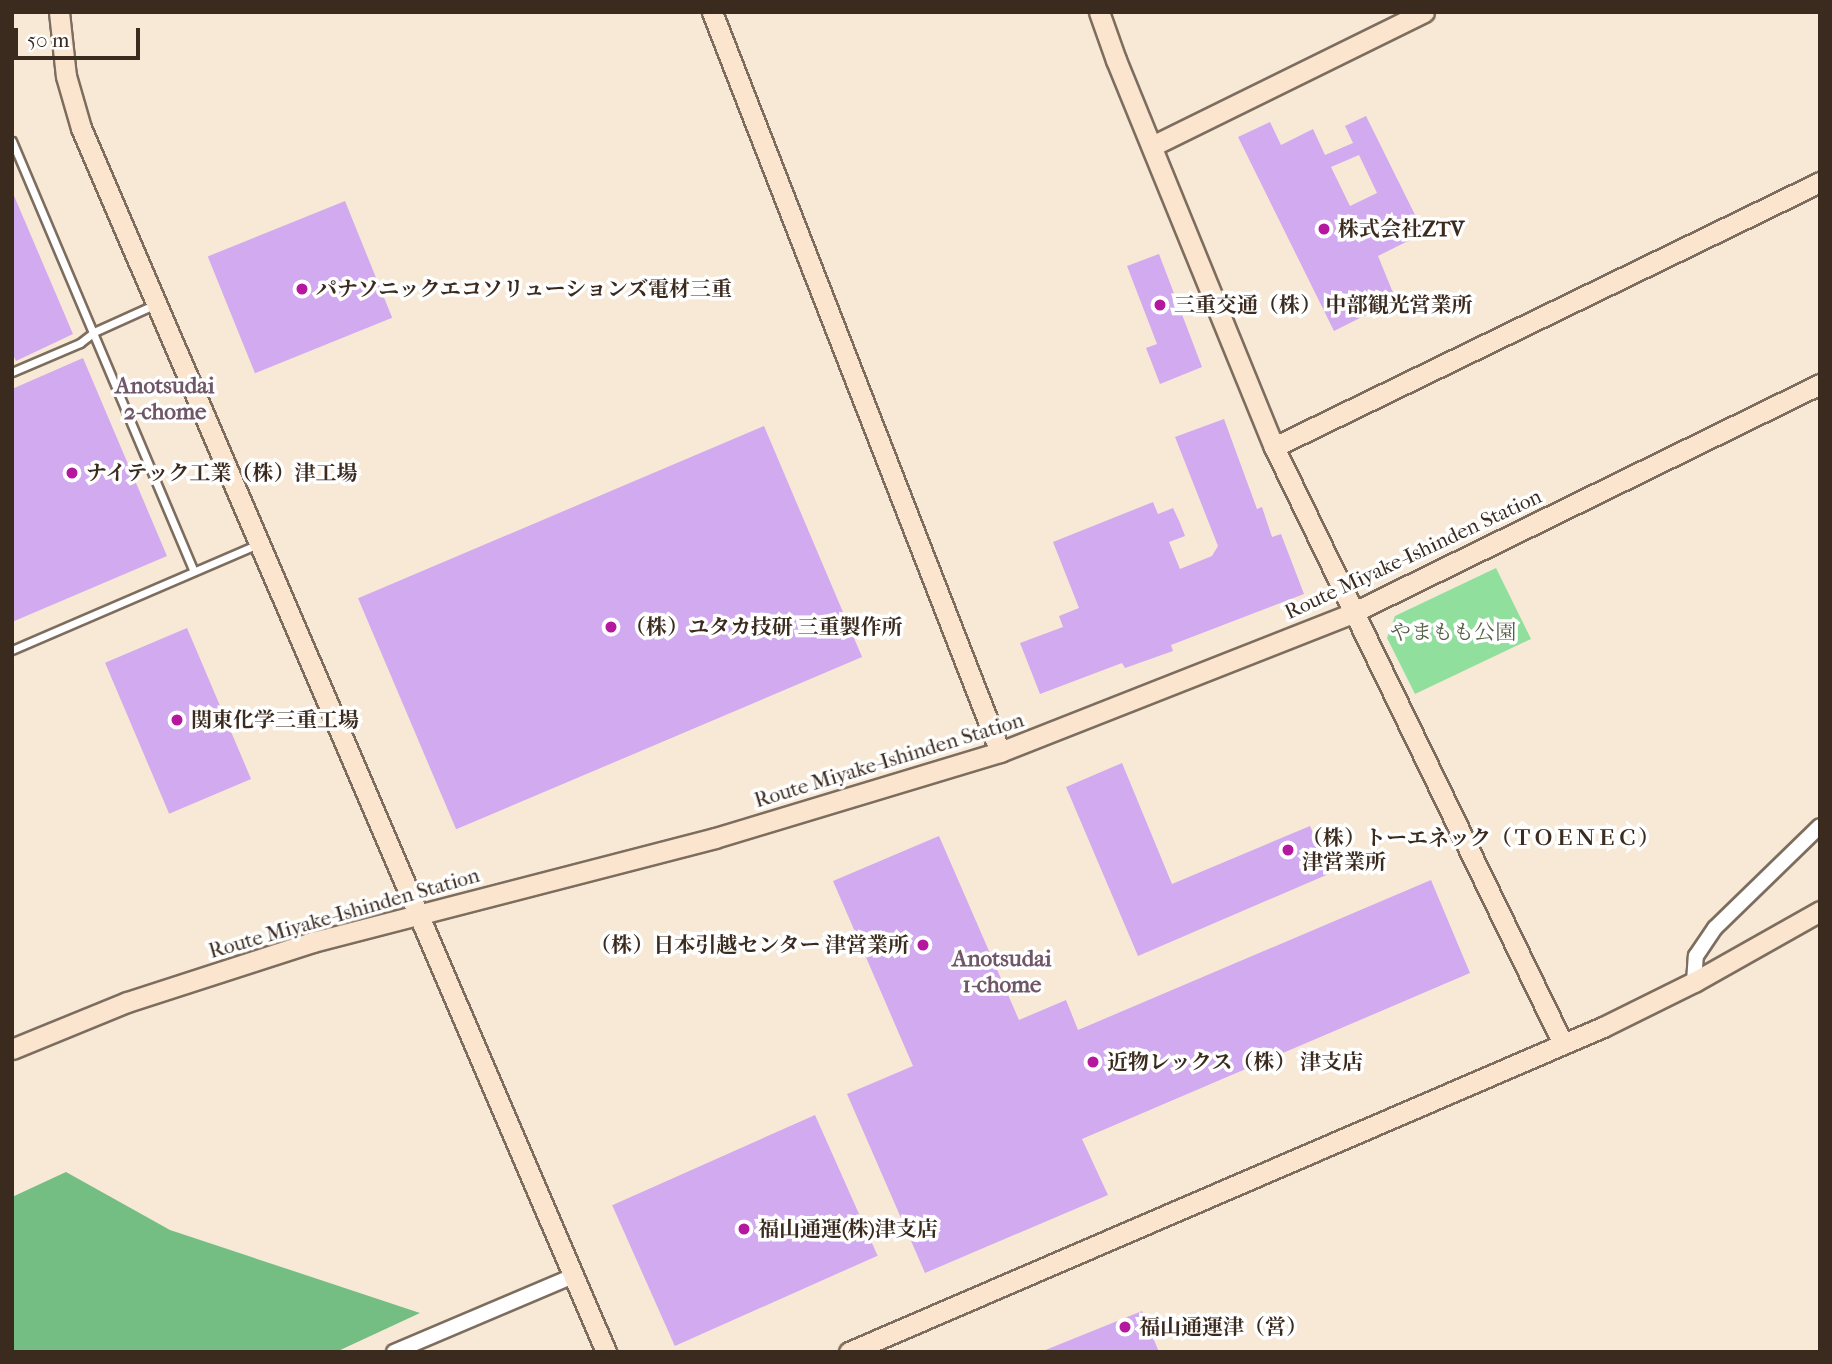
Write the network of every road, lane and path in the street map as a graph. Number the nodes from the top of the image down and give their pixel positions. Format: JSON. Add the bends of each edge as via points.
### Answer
{"nodes":[{"id":1,"x":59,"y":12,"type":"edge"},
{"id":2,"x":712,"y":12,"type":"edge"},
{"id":3,"x":1099,"y":12,"type":"edge"},
{"id":4,"x":1424,"y":12,"type":"edge"},
{"id":5,"x":12,"y":141,"type":"edge"},
{"id":6,"x":1152,"y":146,"type":"junction"},
{"id":7,"x":1820,"y":182,"type":"edge"},
{"id":8,"x":156,"y":304,"type":"junction"},
{"id":9,"x":94,"y":332,"type":"junction"},
{"id":10,"x":12,"y":372,"type":"edge"},
{"id":11,"x":1820,"y":384,"type":"edge"},
{"id":12,"x":1274,"y":447,"type":"junction"},
{"id":13,"x":259,"y":543,"type":"junction"},
{"id":14,"x":194,"y":571,"type":"junction"},
{"id":15,"x":1352,"y":613,"type":"junction"},
{"id":16,"x":12,"y":650,"type":"edge"},
{"id":17,"x":1000,"y":752,"type":"junction"},
{"id":18,"x":1820,"y":826,"type":"edge"},
{"id":19,"x":1820,"y":911,"type":"edge"},
{"id":20,"x":418,"y":913,"type":"junction"},
{"id":21,"x":1693,"y":982,"type":"junction"},
{"id":22,"x":1563,"y":1044,"type":"junction"},
{"id":23,"x":12,"y":1049,"type":"edge"},
{"id":24,"x":573,"y":1276,"type":"junction"},
{"id":25,"x":394,"y":1352,"type":"edge"},
{"id":26,"x":606,"y":1352,"type":"edge"},
{"id":27,"x":849,"y":1352,"type":"edge"}],
"edges":[{"from":1,"to":8,"type":"street","via":[[60,41],[74,106]]},
{"from":2,"to":17,"type":"street"},
{"from":3,"to":6,"type":"street"},
{"from":4,"to":6,"type":"street"},
{"from":5,"to":9,"type":"lane"},
{"from":6,"to":12,"type":"street"},
{"from":7,"to":12,"type":"street"},
{"from":8,"to":9,"type":"lane"},
{"from":8,"to":13,"type":"street"},
{"from":9,"to":10,"type":"lane","via":[[80,343]]},
{"from":9,"to":14,"type":"lane"},
{"from":11,"to":15,"type":"street","name":"Route Miyake-Ishinden Station"},
{"from":12,"to":15,"type":"street"},
{"from":13,"to":14,"type":"lane"},
{"from":13,"to":20,"type":"street"},
{"from":14,"to":16,"type":"lane"},
{"from":15,"to":17,"type":"street","name":"Route Miyake-Ishinden Station"},
{"from":15,"to":22,"type":"street"},
{"from":17,"to":20,"type":"street","name":"Route Miyake-Ishinden Station","via":[[715,838]]},
{"from":18,"to":21,"type":"street","via":[[1715,928],[1696,956]]},
{"from":19,"to":21,"type":"street"},
{"from":20,"to":23,"type":"street","name":"Route Miyake-Ishinden Station","via":[[230,967],[127,1002]]},
{"from":20,"to":24,"type":"street"},
{"from":21,"to":22,"type":"street"},
{"from":22,"to":27,"type":"street"},
{"from":24,"to":25,"type":"street"},
{"from":24,"to":26,"type":"street"}]}
